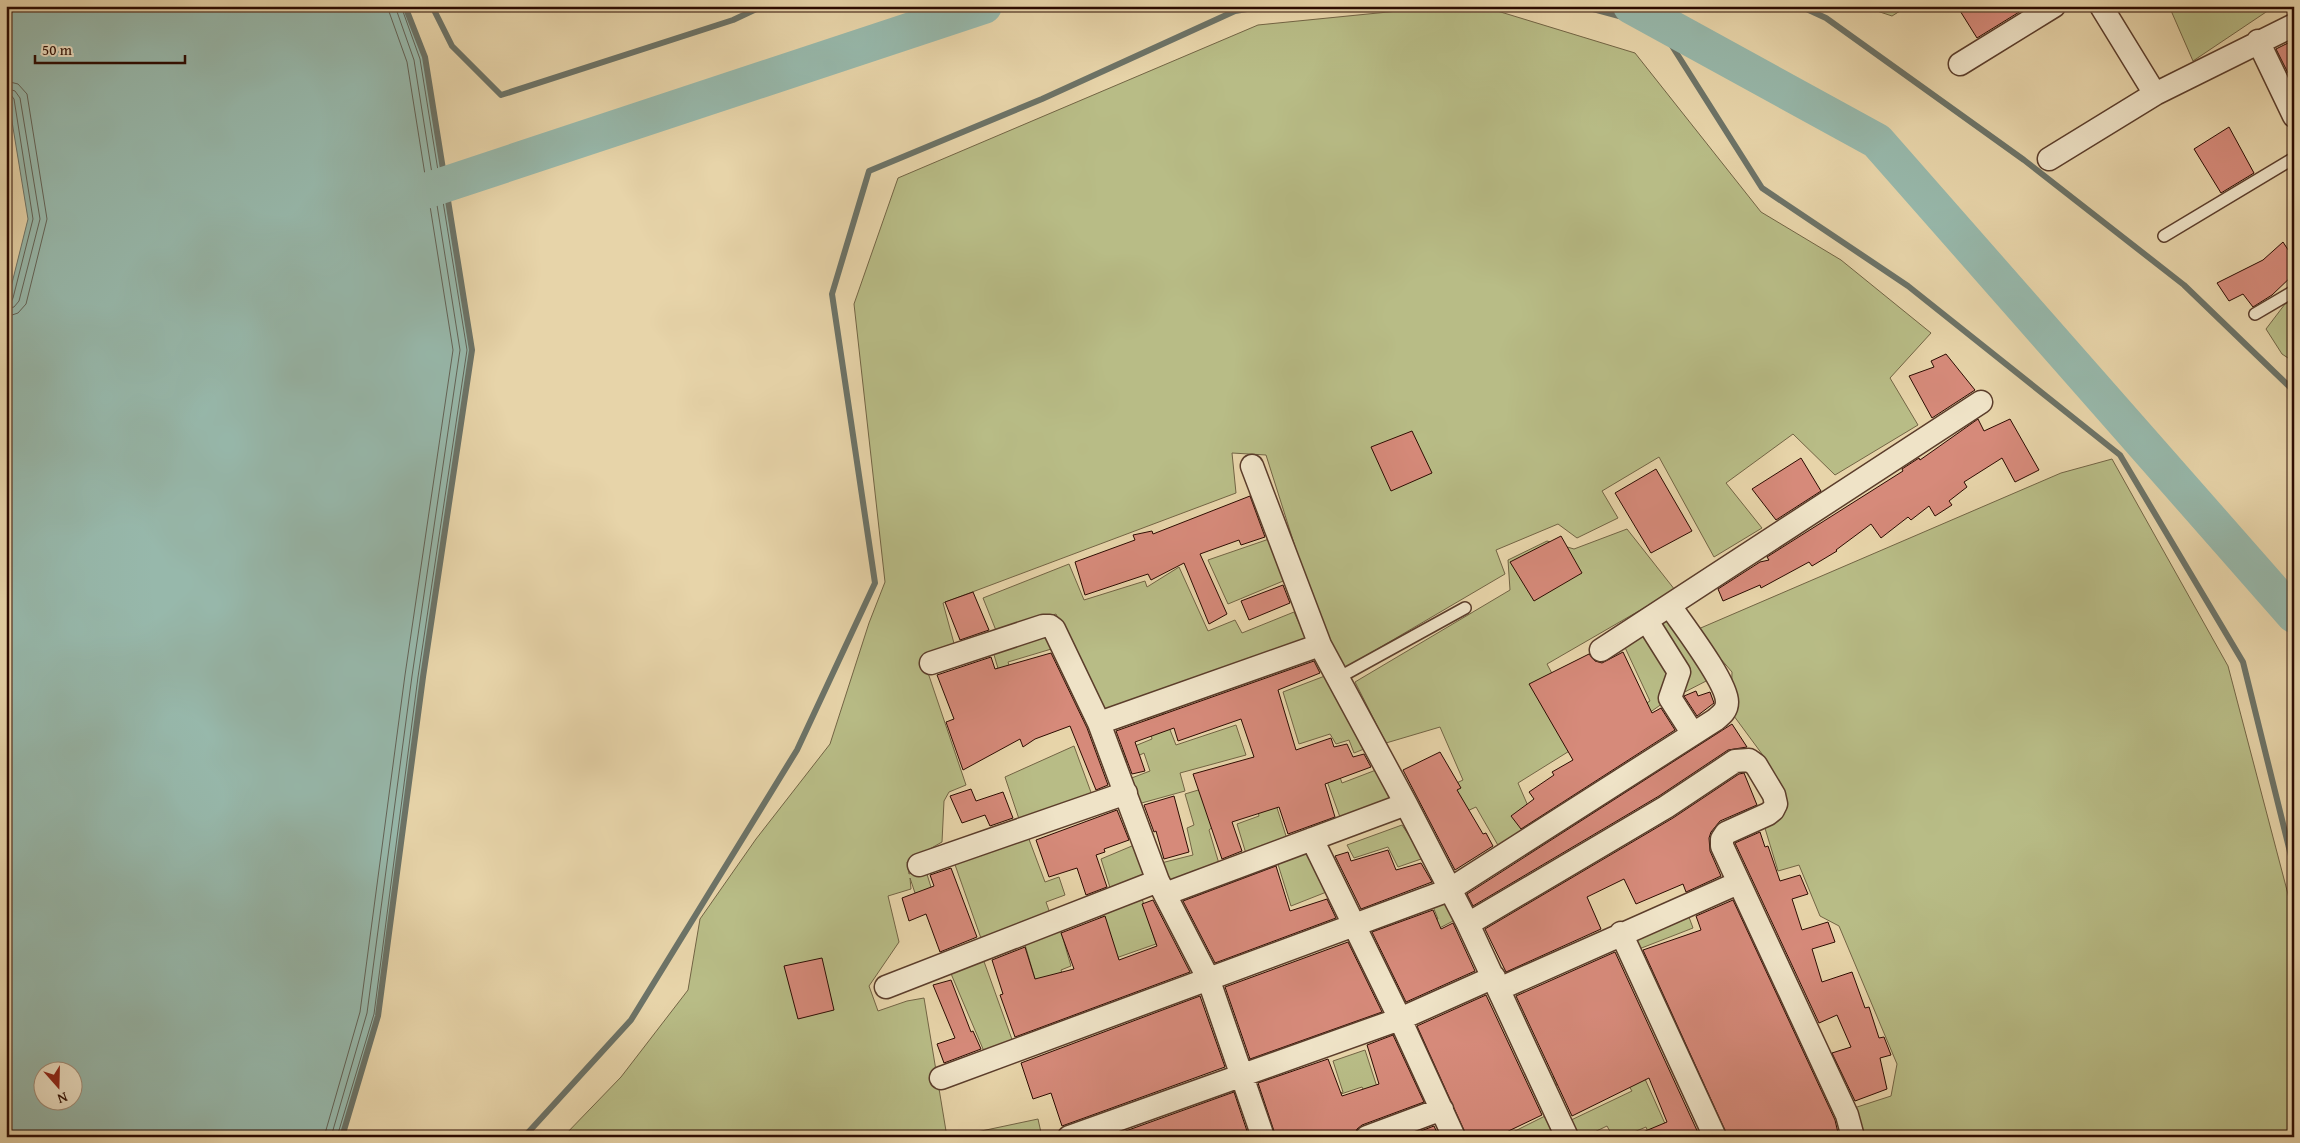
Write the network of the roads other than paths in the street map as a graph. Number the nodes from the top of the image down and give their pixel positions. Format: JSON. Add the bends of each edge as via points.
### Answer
{"nodes":[{"id":1,"x":2054,"y":6,"type":"edge"},
{"id":2,"x":2101,"y":6,"type":"edge"},
{"id":3,"x":2294,"y":25,"type":"edge"},
{"id":4,"x":2258,"y":41,"type":"junction"},
{"id":5,"x":1960,"y":64,"type":"dead end"},
{"id":6,"x":2155,"y":94,"type":"junction"},
{"id":7,"x":2294,"y":116,"type":"edge"},
{"id":8,"x":2294,"y":158,"type":"edge"},
{"id":9,"x":2049,"y":159,"type":"dead end"},
{"id":10,"x":2164,"y":236,"type":"dead end"},
{"id":11,"x":2294,"y":291,"type":"edge"},
{"id":12,"x":2255,"y":314,"type":"dead end"},
{"id":13,"x":1981,"y":402,"type":"dead end"},
{"id":14,"x":1252,"y":466,"type":"dead end"},
{"id":15,"x":1670,"y":606,"type":"junction"},
{"id":16,"x":1464,"y":608,"type":"dead end"},
{"id":17,"x":1647,"y":621,"type":"junction"},
{"id":18,"x":1320,"y":645,"type":"junction"},
{"id":19,"x":1600,"y":650,"type":"dead end"},
{"id":20,"x":931,"y":663,"type":"dead end"},
{"id":21,"x":1338,"y":678,"type":"junction"},
{"id":22,"x":1099,"y":724,"type":"junction"},
{"id":23,"x":1693,"y":734,"type":"junction"},
{"id":24,"x":1126,"y":793,"type":"junction"},
{"id":25,"x":1406,"y":804,"type":"junction"},
{"id":26,"x":1312,"y":840,"type":"junction"},
{"id":27,"x":920,"y":865,"type":"dead end"},
{"id":28,"x":1738,"y":883,"type":"junction"},
{"id":29,"x":1161,"y":887,"type":"junction"},
{"id":30,"x":1449,"y":890,"type":"junction"},
{"id":31,"x":1468,"y":924,"type":"junction"},
{"id":32,"x":1354,"y":925,"type":"junction"},
{"id":33,"x":1621,"y":933,"type":"junction"},
{"id":34,"x":1208,"y":978,"type":"junction"},
{"id":35,"x":1497,"y":983,"type":"junction"},
{"id":36,"x":886,"y":987,"type":"dead end"},
{"id":37,"x":1400,"y":1019,"type":"junction"},
{"id":38,"x":1242,"y":1076,"type":"junction"},
{"id":39,"x":941,"y":1078,"type":"dead end"},
{"id":40,"x":1442,"y":1109,"type":"junction"},
{"id":41,"x":1373,"y":1136,"type":"edge"},
{"id":42,"x":1069,"y":1137,"type":"edge"},
{"id":43,"x":1263,"y":1137,"type":"edge"},
{"id":44,"x":1454,"y":1137,"type":"edge"},
{"id":45,"x":1567,"y":1137,"type":"edge"},
{"id":46,"x":1715,"y":1137,"type":"edge"},
{"id":47,"x":1853,"y":1137,"type":"edge"}],
"edges":[{"from":1,"to":5,"type":"street"},
{"from":2,"to":6,"type":"street"},
{"from":3,"to":4,"type":"street"},
{"from":4,"to":6,"type":"street"},
{"from":4,"to":7,"type":"street"},
{"from":6,"to":9,"type":"street"},
{"from":8,"to":10,"type":"lane"},
{"from":11,"to":12,"type":"lane"},
{"from":13,"to":15,"type":"street"},
{"from":14,"to":18,"type":"street"},
{"from":15,"to":17,"type":"street"},
{"from":15,"to":23,"type":"street","via":[[1726,695],[1725,711]]},
{"from":16,"to":21,"type":"lane"},
{"from":17,"to":19,"type":"street"},
{"from":17,"to":23,"type":"street","via":[[1679,672],[1670,698]]},
{"from":18,"to":21,"type":"street"},
{"from":18,"to":22,"type":"street"},
{"from":20,"to":22,"type":"street","via":[[1050,626],[1058,634]]},
{"from":21,"to":25,"type":"street"},
{"from":22,"to":24,"type":"street"},
{"from":23,"to":30,"type":"street"},
{"from":24,"to":27,"type":"street"},
{"from":24,"to":29,"type":"street"},
{"from":25,"to":26,"type":"street"},
{"from":25,"to":30,"type":"street"},
{"from":26,"to":29,"type":"street"},
{"from":26,"to":32,"type":"street"},
{"from":28,"to":31,"type":"street","via":[[1722,839],[1726,833],[1768,814],[1776,804],[1756,765],[1749,760],[1735,761],[1666,807]]},
{"from":28,"to":33,"type":"street"},
{"from":28,"to":47,"type":"street","via":[[1847,1115]]},
{"from":29,"to":34,"type":"street"},
{"from":29,"to":36,"type":"street"},
{"from":30,"to":31,"type":"street"},
{"from":30,"to":32,"type":"street"},
{"from":31,"to":35,"type":"street"},
{"from":32,"to":34,"type":"street"},
{"from":32,"to":37,"type":"street"},
{"from":33,"to":35,"type":"street"},
{"from":33,"to":46,"type":"street"},
{"from":34,"to":38,"type":"street"},
{"from":34,"to":39,"type":"street"},
{"from":35,"to":37,"type":"street"},
{"from":35,"to":45,"type":"street"},
{"from":37,"to":38,"type":"street"},
{"from":37,"to":40,"type":"street"},
{"from":38,"to":42,"type":"street"},
{"from":38,"to":43,"type":"street"},
{"from":40,"to":41,"type":"street"},
{"from":40,"to":44,"type":"street"}]}
